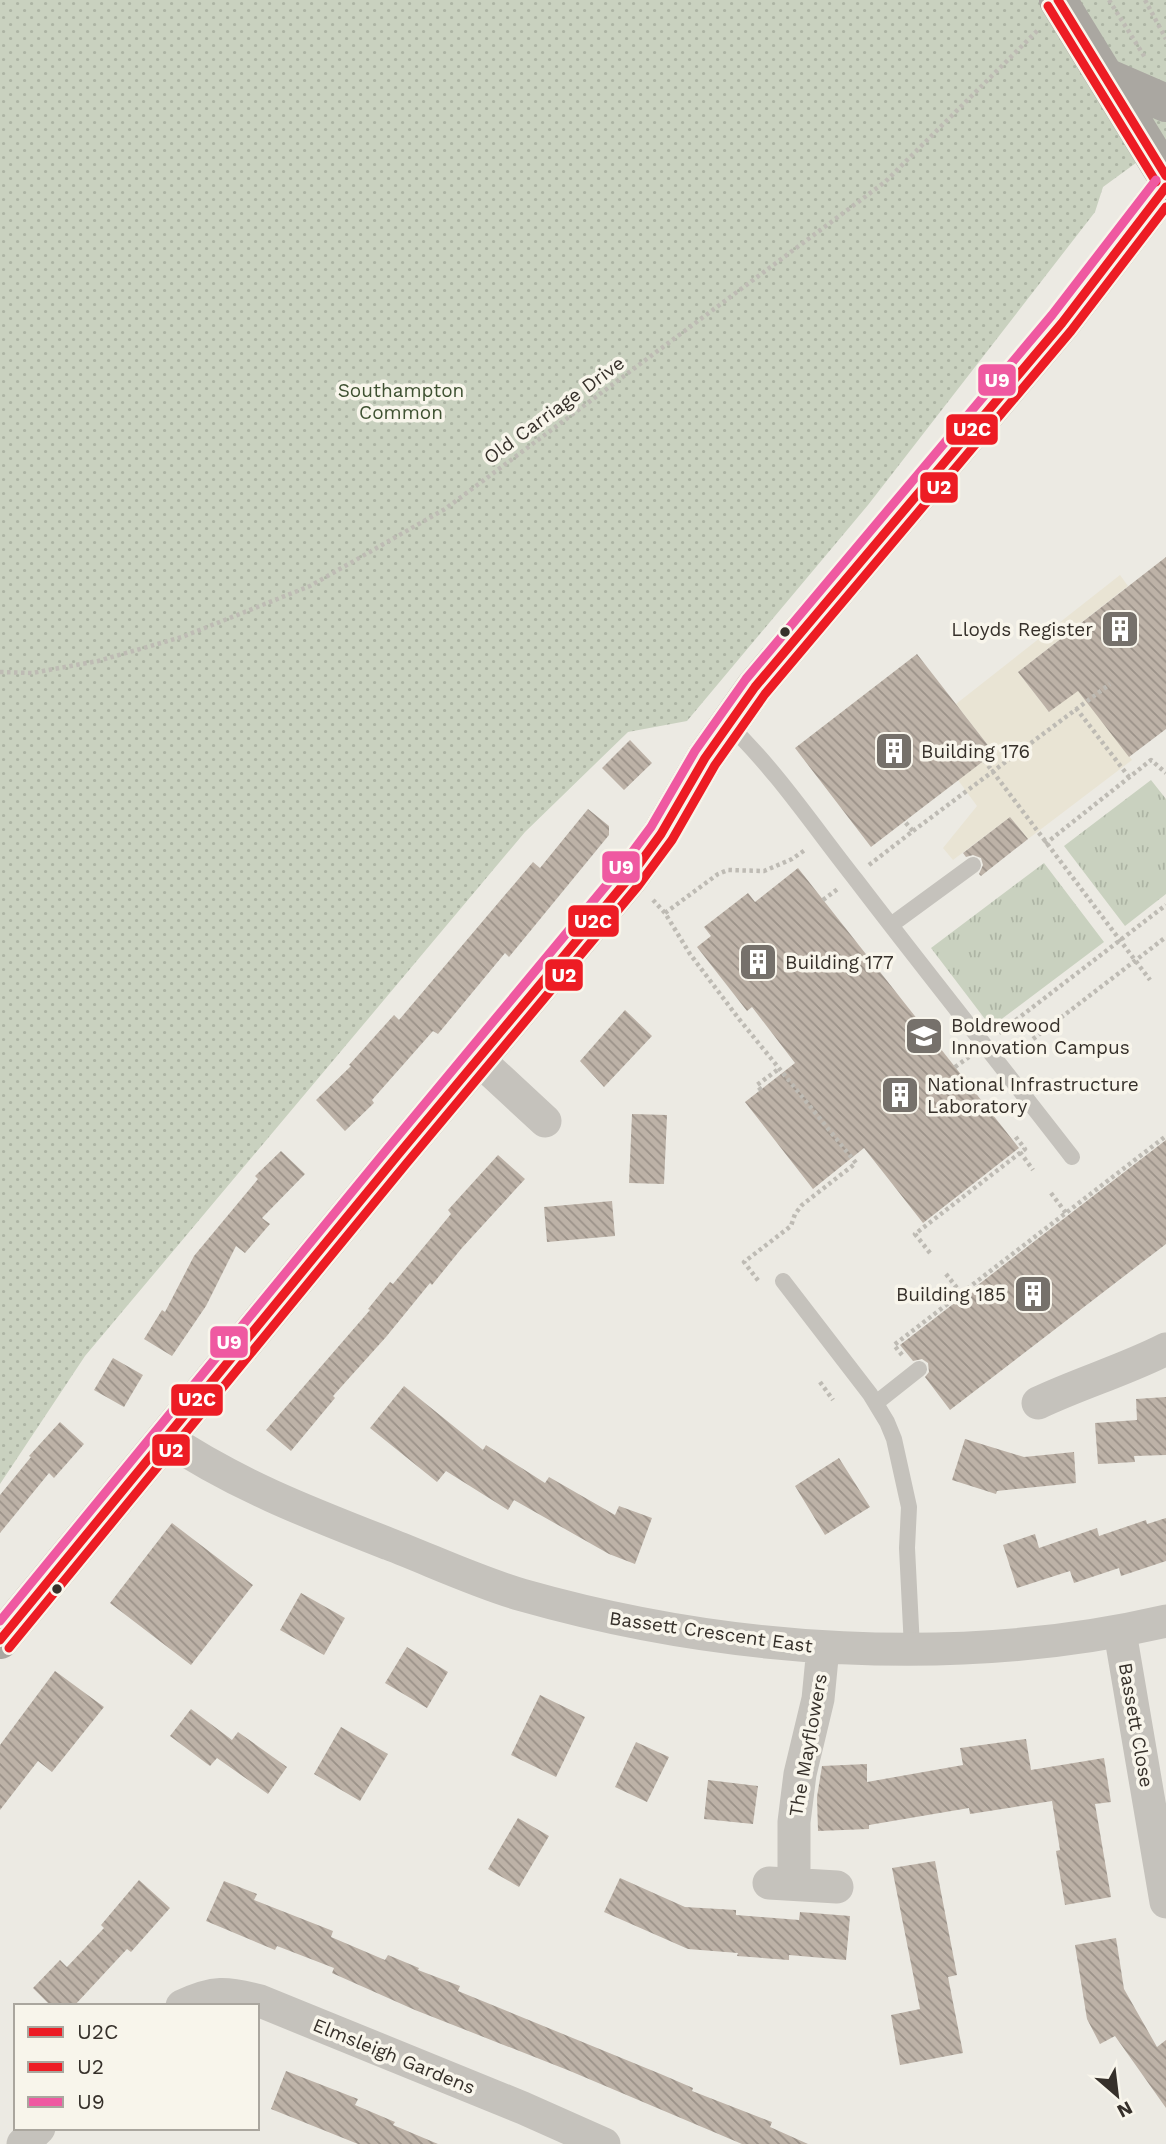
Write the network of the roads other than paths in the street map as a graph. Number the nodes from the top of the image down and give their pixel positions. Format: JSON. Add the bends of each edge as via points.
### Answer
{"nodes":[{"id":1,"x":1051,"y":12,"type":"edge"},
{"id":2,"x":1106,"y":77,"type":"junction"},
{"id":3,"x":1166,"y":103,"type":"edge"},
{"id":4,"x":1166,"y":176,"type":"edge"},
{"id":5,"x":1166,"y":187,"type":"edge"},
{"id":6,"x":728,"y":724,"type":"junction"},
{"id":7,"x":973,"y":865,"type":"dead end"},
{"id":8,"x":891,"y":925,"type":"junction"},
{"id":9,"x":478,"y":1059,"type":"junction"},
{"id":10,"x":545,"y":1121,"type":"dead end"},
{"id":11,"x":1072,"y":1157,"type":"dead end"},
{"id":12,"x":783,"y":1281,"type":"dead end"},
{"id":13,"x":1166,"y":1349,"type":"edge"},
{"id":14,"x":914,"y":1366,"type":"road end"},
{"id":15,"x":876,"y":1403,"type":"junction"},
{"id":16,"x":1038,"y":1403,"type":"dead end"},
{"id":17,"x":165,"y":1437,"type":"junction"},
{"id":18,"x":1166,"y":1621,"type":"edge"},
{"id":19,"x":1120,"y":1632,"type":"junction"},
{"id":20,"x":0,"y":1640,"type":"edge"},
{"id":21,"x":823,"y":1648,"type":"junction"},
{"id":22,"x":912,"y":1648,"type":"junction"},
{"id":23,"x":836,"y":1887,"type":"dead end"},
{"id":24,"x":1166,"y":1902,"type":"edge"},
{"id":25,"x":186,"y":2004,"type":"edge"},
{"id":26,"x":37,"y":2130,"type":"edge"},
{"id":27,"x":23,"y":2144,"type":"edge"},
{"id":28,"x":604,"y":2144,"type":"edge"}],
"edges":[{"from":1,"to":2,"type":"main road"},
{"from":2,"to":3,"type":"main road"},
{"from":2,"to":4,"type":"main road"},
{"from":5,"to":6,"type":"main road","via":[[1062,323]]},
{"from":6,"to":8,"type":"lane","via":[[760,755]]},
{"from":6,"to":9,"type":"main road","via":[[629,878]]},
{"from":7,"to":8,"type":"lane"},
{"from":8,"to":11,"type":"lane"},
{"from":9,"to":10,"type":"street"},
{"from":9,"to":17,"type":"main road"},
{"from":12,"to":15,"type":"lane"},
{"from":13,"to":16,"type":"street"},
{"from":14,"to":15,"type":"lane"},
{"from":15,"to":22,"type":"lane","via":[[894,1439],[906,1486]]},
{"from":17,"to":20,"type":"main road"},
{"from":17,"to":21,"type":"street","name":"Bassett Crescent East","via":[[232,1477],[310,1514],[520,1594],[685,1631]]},
{"from":18,"to":19,"type":"street","name":"Bassett Crescent East"},
{"from":19,"to":22,"type":"street","name":"Bassett Crescent East","via":[[1040,1642]]},
{"from":19,"to":24,"type":"street","name":"Bassett Close"},
{"from":21,"to":22,"type":"street","name":"Bassett Crescent East"},
{"from":21,"to":23,"type":"street","name":"The Mayflowers","via":[[818,1699],[781,1883]]},
{"from":25,"to":28,"type":"street","name":"Elmsleigh Gardens","via":[[204,1996],[232,1993],[260,2001]]},
{"from":26,"to":27,"type":"street"}]}
